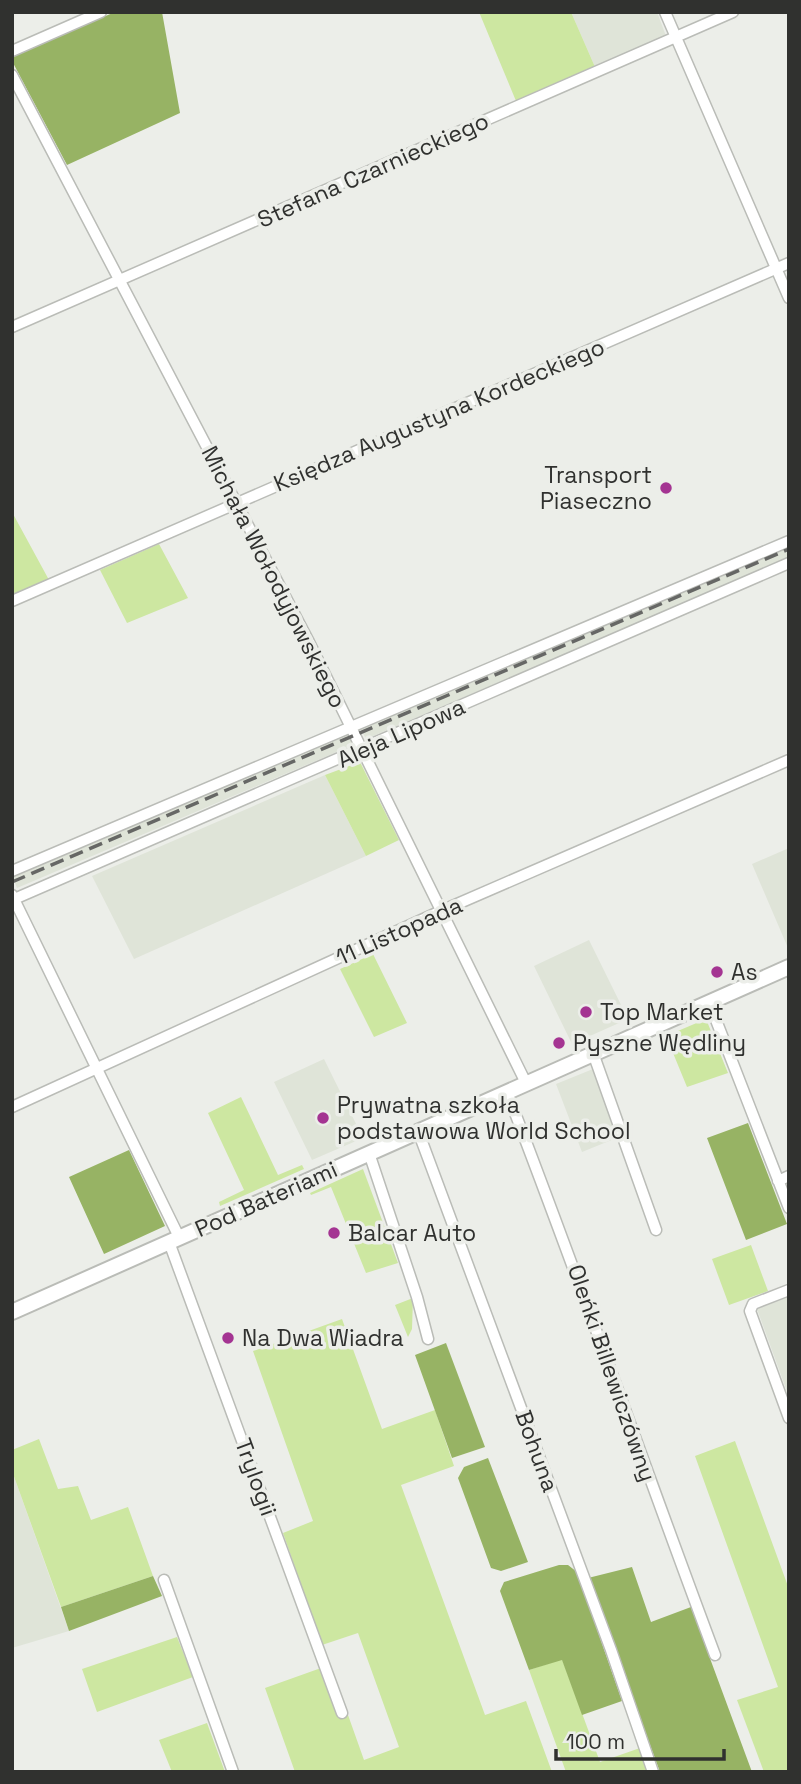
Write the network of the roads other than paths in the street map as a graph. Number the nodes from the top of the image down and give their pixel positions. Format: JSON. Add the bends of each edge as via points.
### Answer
{"nodes":[{"id":1,"x":101,"y":12,"type":"edge"},
{"id":2,"x":664,"y":12,"type":"edge"},
{"id":3,"x":733,"y":12,"type":"edge"},
{"id":4,"x":676,"y":37,"type":"junction"},
{"id":5,"x":12,"y":51,"type":"edge"},
{"id":6,"x":12,"y":75,"type":"edge"},
{"id":7,"x":789,"y":263,"type":"edge"},
{"id":8,"x":776,"y":269,"type":"junction"},
{"id":9,"x":119,"y":280,"type":"junction"},
{"id":10,"x":789,"y":298,"type":"edge"},
{"id":11,"x":12,"y":327,"type":"edge"},
{"id":12,"x":236,"y":503,"type":"junction"},
{"id":13,"x":789,"y":541,"type":"edge"},
{"id":14,"x":789,"y":563,"type":"edge"},
{"id":15,"x":12,"y":601,"type":"edge"},
{"id":16,"x":351,"y":726,"type":"junction"},
{"id":17,"x":362,"y":750,"type":"junction"},
{"id":18,"x":789,"y":760,"type":"edge"},
{"id":19,"x":12,"y":871,"type":"edge"},
{"id":20,"x":13,"y":898,"type":"edge"},
{"id":21,"x":442,"y":911,"type":"junction"},
{"id":22,"x":789,"y":967,"type":"edge"},
{"id":23,"x":709,"y":1002,"type":"junction"},
{"id":24,"x":593,"y":1052,"type":"junction"},
{"id":25,"x":98,"y":1069,"type":"junction"},
{"id":26,"x":526,"y":1083,"type":"junction"},
{"id":27,"x":507,"y":1092,"type":"junction"},
{"id":28,"x":12,"y":1107,"type":"edge"},
{"id":29,"x":418,"y":1131,"type":"junction"},
{"id":30,"x":369,"y":1153,"type":"junction"},
{"id":31,"x":789,"y":1176,"type":"edge"},
{"id":32,"x":778,"y":1181,"type":"junction"},
{"id":33,"x":789,"y":1208,"type":"edge"},
{"id":34,"x":656,"y":1230,"type":"dead end"},
{"id":35,"x":174,"y":1240,"type":"junction"},
{"id":36,"x":789,"y":1290,"type":"edge"},
{"id":37,"x":12,"y":1312,"type":"edge"},
{"id":38,"x":428,"y":1339,"type":"dead end"},
{"id":39,"x":789,"y":1418,"type":"edge"},
{"id":40,"x":164,"y":1580,"type":"dead end"},
{"id":41,"x":715,"y":1655,"type":"dead end"},
{"id":42,"x":342,"y":1713,"type":"dead end"},
{"id":43,"x":233,"y":1772,"type":"edge"},
{"id":44,"x":653,"y":1772,"type":"edge"}],
"edges":[{"from":1,"to":5,"type":"street"},
{"from":2,"to":4,"type":"street"},
{"from":3,"to":4,"type":"street","name":"Stefana Czarnieckiego"},
{"from":4,"to":8,"type":"street"},
{"from":4,"to":9,"type":"street","name":"Stefana Czarnieckiego"},
{"from":6,"to":9,"type":"street","name":"Michała Wołodyjowskiego"},
{"from":7,"to":8,"type":"street","name":"Księdza Augustyna Kordeckiego"},
{"from":8,"to":10,"type":"street"},
{"from":8,"to":12,"type":"street","name":"Księdza Augustyna Kordeckiego"},
{"from":9,"to":11,"type":"street","name":"Stefana Czarnieckiego"},
{"from":9,"to":12,"type":"street","name":"Michała Wołodyjowskiego"},
{"from":12,"to":15,"type":"street","name":"Księdza Augustyna Kordeckiego"},
{"from":12,"to":16,"type":"street","name":"Michała Wołodyjowskiego"},
{"from":13,"to":16,"type":"street","name":"Aleja Lipowa"},
{"from":14,"to":17,"type":"street","name":"Aleja Lipowa"},
{"from":16,"to":17,"type":"street","name":"Michała Wołodyjowskiego"},
{"from":16,"to":19,"type":"street","name":"Aleja Lipowa"},
{"from":17,"to":20,"type":"street","name":"Aleja Lipowa"},
{"from":17,"to":21,"type":"street","name":"Michała Wołodyjowskiego"},
{"from":18,"to":21,"type":"street","name":"11 Listopada"},
{"from":20,"to":25,"type":"street","name":"Trylogii"},
{"from":21,"to":25,"type":"street","name":"11 Listopada"},
{"from":21,"to":26,"type":"street","name":"Michała Wołodyjowskiego"},
{"from":22,"to":23,"type":"street","name":"Pod Bateriami"},
{"from":23,"to":24,"type":"street","name":"Pod Bateriami"},
{"from":23,"to":32,"type":"street"},
{"from":24,"to":26,"type":"street","name":"Pod Bateriami"},
{"from":24,"to":34,"type":"street"},
{"from":25,"to":28,"type":"street","name":"11 Listopada"},
{"from":25,"to":35,"type":"street","name":"Trylogii"},
{"from":26,"to":27,"type":"street","name":"Pod Bateriami"},
{"from":27,"to":29,"type":"street","name":"Pod Bateriami"},
{"from":27,"to":41,"type":"street","name":"Oleńki Billewiczówny"},
{"from":29,"to":30,"type":"street","name":"Pod Bateriami"},
{"from":29,"to":44,"type":"street","name":"Bohuna"},
{"from":30,"to":35,"type":"street","name":"Pod Bateriami"},
{"from":30,"to":38,"type":"street"},
{"from":31,"to":32,"type":"street"},
{"from":32,"to":33,"type":"street"},
{"from":35,"to":37,"type":"street","name":"Pod Bateriami"},
{"from":35,"to":42,"type":"street","name":"Trylogii"},
{"from":36,"to":39,"type":"street","via":[[753,1304],[750,1311]]},
{"from":40,"to":43,"type":"street"}]}
